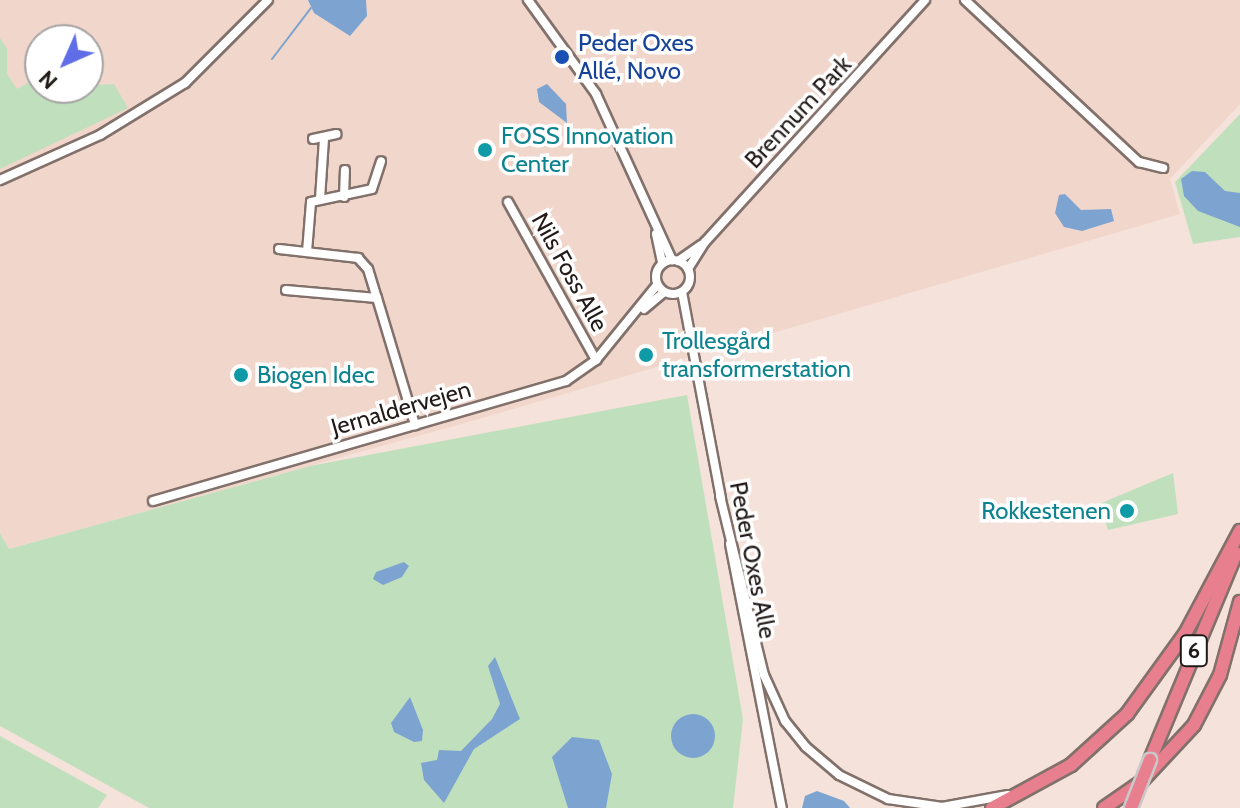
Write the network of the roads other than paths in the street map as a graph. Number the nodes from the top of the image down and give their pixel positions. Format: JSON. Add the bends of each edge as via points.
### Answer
{"nodes":[{"id":1,"x":268,"y":0,"type":"edge"},
{"id":2,"x":528,"y":0,"type":"edge"},
{"id":3,"x":925,"y":0,"type":"edge"},
{"id":4,"x":933,"y":0,"type":"edge"},
{"id":5,"x":957,"y":0,"type":"edge"},
{"id":6,"x":965,"y":0,"type":"edge"},
{"id":7,"x":920,"y":9,"type":"junction"},
{"id":8,"x":984,"y":18,"type":"junction"},
{"id":9,"x":336,"y":134,"type":"dead end"},
{"id":10,"x":324,"y":138,"type":"junction"},
{"id":11,"x":313,"y":139,"type":"dead end"},
{"id":12,"x":381,"y":161,"type":"dead end"},
{"id":13,"x":1163,"y":168,"type":"dead end"},
{"id":14,"x":345,"y":170,"type":"dead end"},
{"id":15,"x":0,"y":180,"type":"edge"},
{"id":16,"x":344,"y":197,"type":"junction"},
{"id":17,"x":320,"y":199,"type":"junction"},
{"id":18,"x":508,"y":202,"type":"dead end"},
{"id":19,"x":655,"y":225,"type":"junction"},
{"id":20,"x":705,"y":242,"type":"junction"},
{"id":21,"x":279,"y":249,"type":"dead end"},
{"id":22,"x":307,"y":252,"type":"junction"},
{"id":23,"x":675,"y":260,"type":"junction"},
{"id":24,"x":662,"y":263,"type":"junction"},
{"id":25,"x":688,"y":269,"type":"junction"},
{"id":26,"x":286,"y":290,"type":"dead end"},
{"id":27,"x":669,"y":291,"type":"junction"},
{"id":28,"x":377,"y":298,"type":"junction"},
{"id":29,"x":596,"y":360,"type":"junction"},
{"id":30,"x":415,"y":425,"type":"junction"},
{"id":31,"x":720,"y":496,"type":"junction"},
{"id":32,"x":153,"y":501,"type":"dead end"},
{"id":33,"x":1240,"y":531,"type":"edge"},
{"id":34,"x":1240,"y":543,"type":"edge"},
{"id":35,"x":1240,"y":602,"type":"edge"},
{"id":36,"x":1147,"y":689,"type":"junction"},
{"id":37,"x":782,"y":808,"type":"edge"},
{"id":38,"x":992,"y":808,"type":"edge"},
{"id":39,"x":1104,"y":808,"type":"edge"},
{"id":40,"x":1131,"y":808,"type":"edge"}],
"edges":[{"from":1,"to":15,"type":"street","via":[[185,83],[100,135]]},
{"from":2,"to":19,"type":"street","via":[[596,94]]},
{"from":3,"to":7,"type":"street","name":"Brennum Park"},
{"from":4,"to":7,"type":"street","name":"Brennum Park"},
{"from":5,"to":8,"type":"street"},
{"from":6,"to":8,"type":"street"},
{"from":7,"to":20,"type":"street","name":"Brennum Park"},
{"from":8,"to":13,"type":"street","via":[[1139,162]]},
{"from":9,"to":10,"type":"street"},
{"from":10,"to":11,"type":"street"},
{"from":10,"to":17,"type":"street"},
{"from":12,"to":16,"type":"street","via":[[372,189]]},
{"from":14,"to":16,"type":"street"},
{"from":16,"to":17,"type":"street"},
{"from":17,"to":22,"type":"street","via":[[310,204]]},
{"from":18,"to":29,"type":"street","name":"Nils Foss Alle"},
{"from":19,"to":23,"type":"street"},
{"from":19,"to":24,"type":"street"},
{"from":20,"to":23,"type":"street","name":"Brennum Park"},
{"from":20,"to":25,"type":"street","name":"Brennum Park"},
{"from":21,"to":22,"type":"street"},
{"from":22,"to":28,"type":"street","via":[[358,258],[368,269]]},
{"from":23,"to":24,"type":"street"},
{"from":23,"to":25,"type":"street"},
{"from":24,"to":27,"type":"street","via":[[656,274]]},
{"from":25,"to":27,"type":"street","via":[[689,282]]},
{"from":26,"to":28,"type":"street"},
{"from":27,"to":29,"type":"street","name":"Jernaldervejen","via":[[638,314]]},
{"from":27,"to":31,"type":"street","name":"Peder Oxes Alle","via":[[684,320]]},
{"from":28,"to":30,"type":"street"},
{"from":29,"to":30,"type":"street","name":"Jernaldervejen","via":[[566,381]]},
{"from":30,"to":32,"type":"street","name":"Jernaldervejen"},
{"from":31,"to":36,"type":"street","via":[[764,675],[777,706],[818,759],[871,792],[942,807],[1013,793],[1075,757]]},
{"from":31,"to":37,"type":"street","name":"Peder Oxes Alle"},
{"from":33,"to":36,"type":"highway","via":[[1185,634]]},
{"from":34,"to":40,"type":"highway","number":"6","bridge":true},
{"from":35,"to":39,"type":"highway","via":[[1220,675],[1194,725],[1140,783]]},
{"from":36,"to":38,"type":"highway","via":[[1071,765]]}]}
